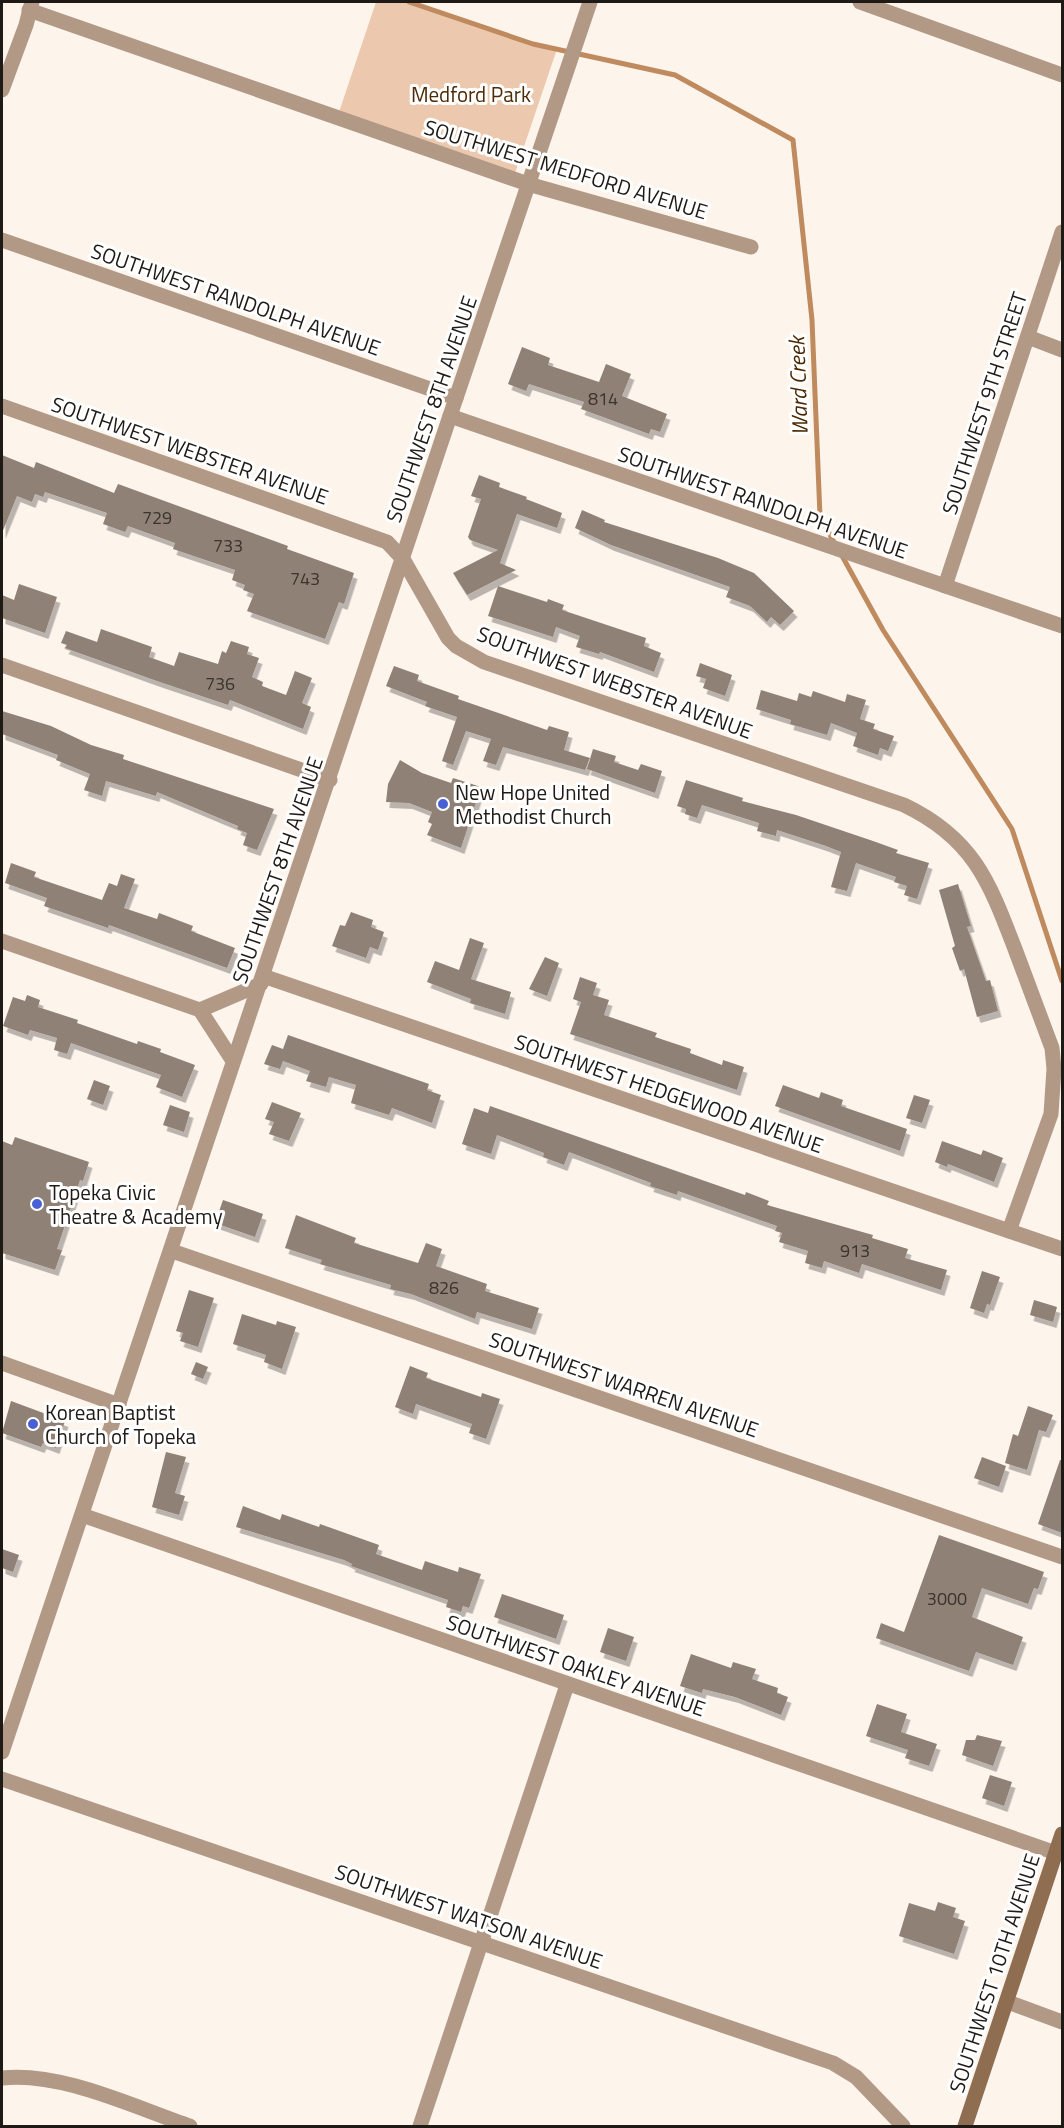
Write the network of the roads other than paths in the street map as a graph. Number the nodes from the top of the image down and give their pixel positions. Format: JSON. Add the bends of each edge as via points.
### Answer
{"nodes":[{"id":1,"x":860,"y":2,"type":"edge"},
{"id":2,"x":31,"y":6,"type":"edge"},
{"id":3,"x":589,"y":7,"type":"edge"},
{"id":4,"x":1062,"y":75,"type":"edge"},
{"id":5,"x":2,"y":90,"type":"edge"},
{"id":6,"x":528,"y":184,"type":"junction"},
{"id":7,"x":1062,"y":232,"type":"edge"},
{"id":8,"x":2,"y":240,"type":"edge"},
{"id":9,"x":751,"y":247,"type":"dead end"},
{"id":10,"x":1028,"y":338,"type":"junction"},
{"id":11,"x":1062,"y":350,"type":"edge"},
{"id":12,"x":456,"y":398,"type":"junction"},
{"id":13,"x":2,"y":406,"type":"edge"},
{"id":14,"x":450,"y":416,"type":"junction"},
{"id":15,"x":403,"y":559,"type":"junction"},
{"id":16,"x":945,"y":586,"type":"junction"},
{"id":17,"x":1062,"y":627,"type":"edge"},
{"id":18,"x":2,"y":665,"type":"edge"},
{"id":19,"x":330,"y":780,"type":"junction"},
{"id":20,"x":2,"y":941,"type":"edge"},
{"id":21,"x":262,"y":980,"type":"junction"},
{"id":22,"x":200,"y":1010,"type":"junction"},
{"id":23,"x":233,"y":1061,"type":"junction"},
{"id":24,"x":1009,"y":1231,"type":"junction"},
{"id":25,"x":1062,"y":1249,"type":"edge"},
{"id":26,"x":172,"y":1251,"type":"junction"},
{"id":27,"x":2,"y":1363,"type":"edge"},
{"id":28,"x":119,"y":1405,"type":"junction"},
{"id":29,"x":82,"y":1515,"type":"junction"},
{"id":30,"x":1062,"y":1557,"type":"edge"},
{"id":31,"x":567,"y":1685,"type":"junction"},
{"id":32,"x":2,"y":1752,"type":"edge"},
{"id":33,"x":2,"y":1779,"type":"edge"},
{"id":34,"x":1062,"y":1834,"type":"edge"},
{"id":35,"x":1056,"y":1853,"type":"junction"},
{"id":36,"x":481,"y":1942,"type":"junction"},
{"id":37,"x":1008,"y":2002,"type":"junction"},
{"id":38,"x":1062,"y":2022,"type":"edge"},
{"id":39,"x":2,"y":2078,"type":"edge"},
{"id":40,"x":190,"y":2127,"type":"edge"},
{"id":41,"x":420,"y":2127,"type":"edge"},
{"id":42,"x":903,"y":2127,"type":"edge"},
{"id":43,"x":964,"y":2127,"type":"edge"}],
"edges":[{"from":1,"to":4,"type":"street"},
{"from":2,"to":5,"type":"street"},
{"from":2,"to":6,"type":"street","name":"SOUTHWEST MEDFORD AVENUE"},
{"from":3,"to":6,"type":"street","name":"SOUTHWEST 8TH AVENUE"},
{"from":6,"to":9,"type":"street","name":"SOUTHWEST MEDFORD AVENUE"},
{"from":6,"to":12,"type":"street","name":"SOUTHWEST 8TH AVENUE"},
{"from":7,"to":10,"type":"street","name":"SOUTHWEST 9TH STREET"},
{"from":8,"to":12,"type":"street","name":"SOUTHWEST RANDOLPH AVENUE"},
{"from":10,"to":11,"type":"street"},
{"from":10,"to":16,"type":"street","name":"SOUTHWEST 9TH STREET"},
{"from":12,"to":14,"type":"street","name":"SOUTHWEST 8TH AVENUE"},
{"from":13,"to":15,"type":"street","name":"SOUTHWEST WEBSTER AVENUE","via":[[387,542]]},
{"from":14,"to":15,"type":"street","name":"SOUTHWEST 8TH AVENUE"},
{"from":14,"to":16,"type":"street","name":"SOUTHWEST RANDOLPH AVENUE"},
{"from":15,"to":19,"type":"street","name":"SOUTHWEST 8TH AVENUE"},
{"from":15,"to":24,"type":"street","name":"SOUTHWEST WEBSTER AVENUE","via":[[448,638],[466,653],[904,805],[929,817],[977,864],[992,888],[1052,1048],[1054,1069],[1051,1114]]},
{"from":16,"to":17,"type":"street","name":"SOUTHWEST RANDOLPH AVENUE"},
{"from":18,"to":19,"type":"street"},
{"from":19,"to":21,"type":"street","name":"SOUTHWEST 8TH AVENUE"},
{"from":20,"to":22,"type":"street"},
{"from":21,"to":22,"type":"street"},
{"from":21,"to":23,"type":"street","name":"SOUTHWEST 8TH AVENUE"},
{"from":21,"to":24,"type":"street","name":"SOUTHWEST HEDGEWOOD AVENUE"},
{"from":22,"to":23,"type":"street"},
{"from":23,"to":26,"type":"street","name":"SOUTHWEST 8TH AVENUE"},
{"from":24,"to":25,"type":"street","name":"SOUTHWEST HEDGEWOOD AVENUE"},
{"from":26,"to":28,"type":"street","name":"SOUTHWEST 8TH AVENUE"},
{"from":26,"to":30,"type":"street","name":"SOUTHWEST WARREN AVENUE"},
{"from":27,"to":28,"type":"street"},
{"from":28,"to":29,"type":"street","name":"SOUTHWEST 8TH AVENUE"},
{"from":29,"to":31,"type":"street","name":"SOUTHWEST OAKLEY AVENUE"},
{"from":29,"to":32,"type":"street","name":"SOUTHWEST 8TH AVENUE"},
{"from":31,"to":35,"type":"street","name":"SOUTHWEST OAKLEY AVENUE"},
{"from":31,"to":36,"type":"street"},
{"from":33,"to":36,"type":"street","name":"SOUTHWEST WATSON AVENUE"},
{"from":34,"to":35,"type":"main road","name":"SOUTHWEST 10TH AVENUE"},
{"from":35,"to":37,"type":"main road","name":"SOUTHWEST 10TH AVENUE"},
{"from":36,"to":41,"type":"street"},
{"from":36,"to":42,"type":"street","name":"SOUTHWEST WATSON AVENUE","via":[[832,2063],[856,2077]]},
{"from":37,"to":38,"type":"street"},
{"from":37,"to":43,"type":"main road","name":"SOUTHWEST 10TH AVENUE"},
{"from":39,"to":40,"type":"street","via":[[55,2080]]}]}
